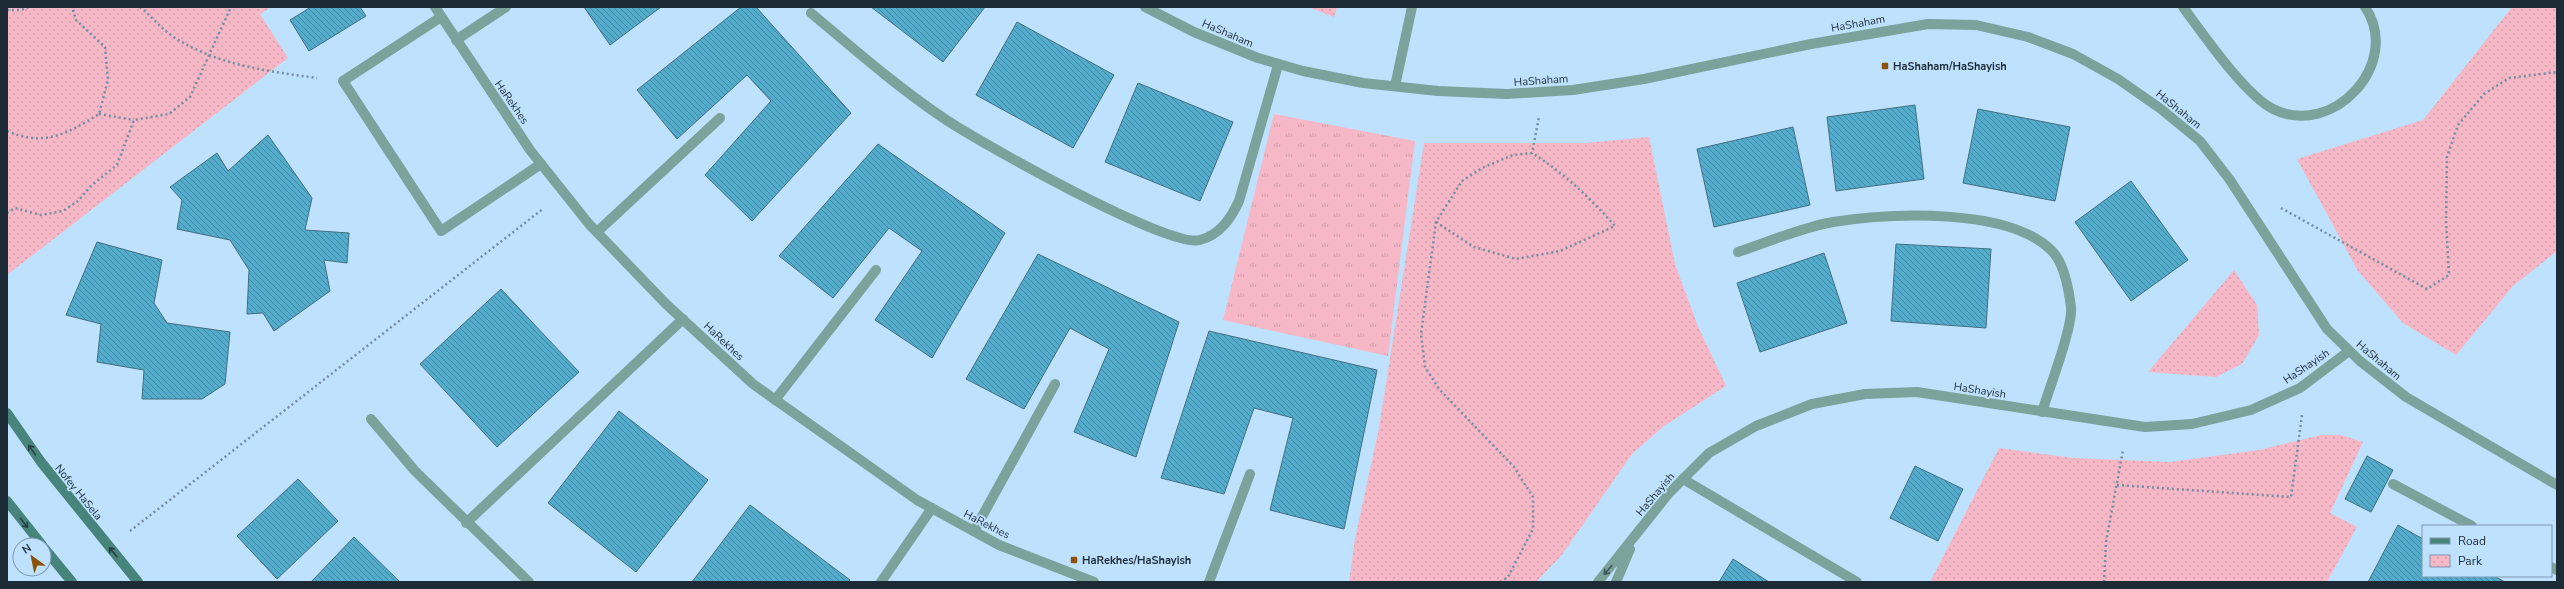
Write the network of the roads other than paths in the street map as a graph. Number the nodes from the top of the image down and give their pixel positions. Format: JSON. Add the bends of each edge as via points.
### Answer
{"nodes":[{"id":1,"x":434,"y":7,"type":"edge"},
{"id":2,"x":506,"y":7,"type":"edge"},
{"id":3,"x":1145,"y":7,"type":"edge"},
{"id":4,"x":1412,"y":7,"type":"edge"},
{"id":5,"x":2183,"y":7,"type":"edge"},
{"id":6,"x":2365,"y":7,"type":"edge"},
{"id":7,"x":811,"y":13,"type":"dead end"},
{"id":8,"x":441,"y":17,"type":"junction"},
{"id":9,"x":456,"y":40,"type":"junction"},
{"id":10,"x":1278,"y":64,"type":"junction"},
{"id":11,"x":1395,"y":86,"type":"junction"},
{"id":12,"x":720,"y":118,"type":"dead end"},
{"id":13,"x":541,"y":164,"type":"junction"},
{"id":14,"x":597,"y":232,"type":"junction"},
{"id":15,"x":1738,"y":252,"type":"dead end"},
{"id":16,"x":876,"y":270,"type":"dead end"},
{"id":17,"x":683,"y":319,"type":"junction"},
{"id":18,"x":2350,"y":351,"type":"junction"},
{"id":19,"x":1055,"y":384,"type":"dead end"},
{"id":20,"x":775,"y":400,"type":"junction"},
{"id":21,"x":2042,"y":412,"type":"junction"},
{"id":22,"x":7,"y":414,"type":"edge"},
{"id":23,"x":371,"y":419,"type":"dead end"},
{"id":24,"x":1250,"y":474,"type":"dead end"},
{"id":25,"x":1683,"y":479,"type":"junction"},
{"id":26,"x":2392,"y":484,"type":"dead end"},
{"id":27,"x":2557,"y":484,"type":"edge"},
{"id":28,"x":7,"y":501,"type":"edge"},
{"id":29,"x":932,"y":508,"type":"junction"},
{"id":30,"x":466,"y":523,"type":"junction"},
{"id":31,"x":2470,"y":525,"type":"edge"},
{"id":32,"x":974,"y":531,"type":"junction"},
{"id":33,"x":1636,"y":536,"type":"junction"},
{"id":34,"x":36,"y":537,"type":"edge"},
{"id":35,"x":52,"y":558,"type":"edge"},
{"id":36,"x":72,"y":582,"type":"edge"},
{"id":37,"x":138,"y":582,"type":"edge"},
{"id":38,"x":529,"y":582,"type":"edge"},
{"id":39,"x":881,"y":582,"type":"edge"},
{"id":40,"x":1094,"y":582,"type":"edge"},
{"id":41,"x":1209,"y":582,"type":"edge"},
{"id":42,"x":1598,"y":582,"type":"edge"},
{"id":43,"x":1616,"y":582,"type":"edge"},
{"id":44,"x":1857,"y":582,"type":"edge"}],
"edges":[{"from":1,"to":8,"type":"street","name":"HaRekhes"},
{"from":2,"to":9,"type":"street"},
{"from":3,"to":10,"type":"street","name":"HaShaham","via":[[1194,32]]},
{"from":4,"to":11,"type":"street"},
{"from":5,"to":6,"type":"street","via":[[2253,96],[2273,109],[2298,115],[2322,113],[2346,102],[2361,86],[2373,63],[2375,38]]},
{"from":7,"to":10,"type":"street","via":[[877,69],[942,118],[1089,200],[1162,233],[1199,241],[1230,221],[1239,201]]},
{"from":8,"to":9,"type":"street","name":"HaRekhes"},
{"from":8,"to":13,"type":"street","via":[[343,81],[441,231]]},
{"from":9,"to":13,"type":"street","name":"HaRekhes"},
{"from":10,"to":11,"type":"street","name":"HaShaham","via":[[1363,83]]},
{"from":11,"to":18,"type":"street","name":"HaShaham","via":[[1507,94],[1544,92],[1644,79],[1819,42],[1928,24],[1976,25],[2028,37],[2073,54],[2118,79],[2161,109],[2200,141],[2230,180],[2327,329]]},
{"from":12,"to":14,"type":"street"},
{"from":13,"to":14,"type":"street","name":"HaRekhes"},
{"from":14,"to":17,"type":"street","name":"HaRekhes"},
{"from":15,"to":21,"type":"street","via":[[1832,222],[1891,215],[1963,218],[2020,230],[2052,251],[2064,275],[2072,309],[2066,337]]},
{"from":16,"to":20,"type":"street"},
{"from":17,"to":20,"type":"street","name":"HaRekhes","via":[[753,384]]},
{"from":17,"to":30,"type":"street"},
{"from":18,"to":21,"type":"street","name":"HaShayish","via":[[2306,383],[2251,410],[2192,424],[2145,427]]},
{"from":18,"to":27,"type":"street","name":"HaShaham","via":[[2406,397]]},
{"from":19,"to":32,"type":"street"},
{"from":20,"to":29,"type":"street","name":"HaRekhes"},
{"from":21,"to":25,"type":"street","name":"HaShayish","via":[[1918,392],[1866,394],[1812,404],[1756,426],[1709,453]]},
{"from":37,"to":22,"type":"street","name":"Nofey HaSela","one_way":true,"via":[[41,462]]},
{"from":23,"to":30,"type":"street","via":[[415,471]]},
{"from":24,"to":41,"type":"street"},
{"from":25,"to":33,"type":"street","name":"HaShayish","via":[[1668,493]]},
{"from":25,"to":44,"type":"street"},
{"from":26,"to":31,"type":"street"},
{"from":28,"to":34,"type":"street","one_way":true},
{"from":29,"to":32,"type":"street","name":"HaRekhes"},
{"from":29,"to":39,"type":"street"},
{"from":30,"to":38,"type":"street"},
{"from":32,"to":40,"type":"street","name":"HaRekhes","via":[[999,545]]},
{"from":33,"to":42,"type":"street","name":"HaShayish","one_way":true},
{"from":33,"to":43,"type":"street","name":"HaShayish"},
{"from":35,"to":36,"type":"street"}]}
